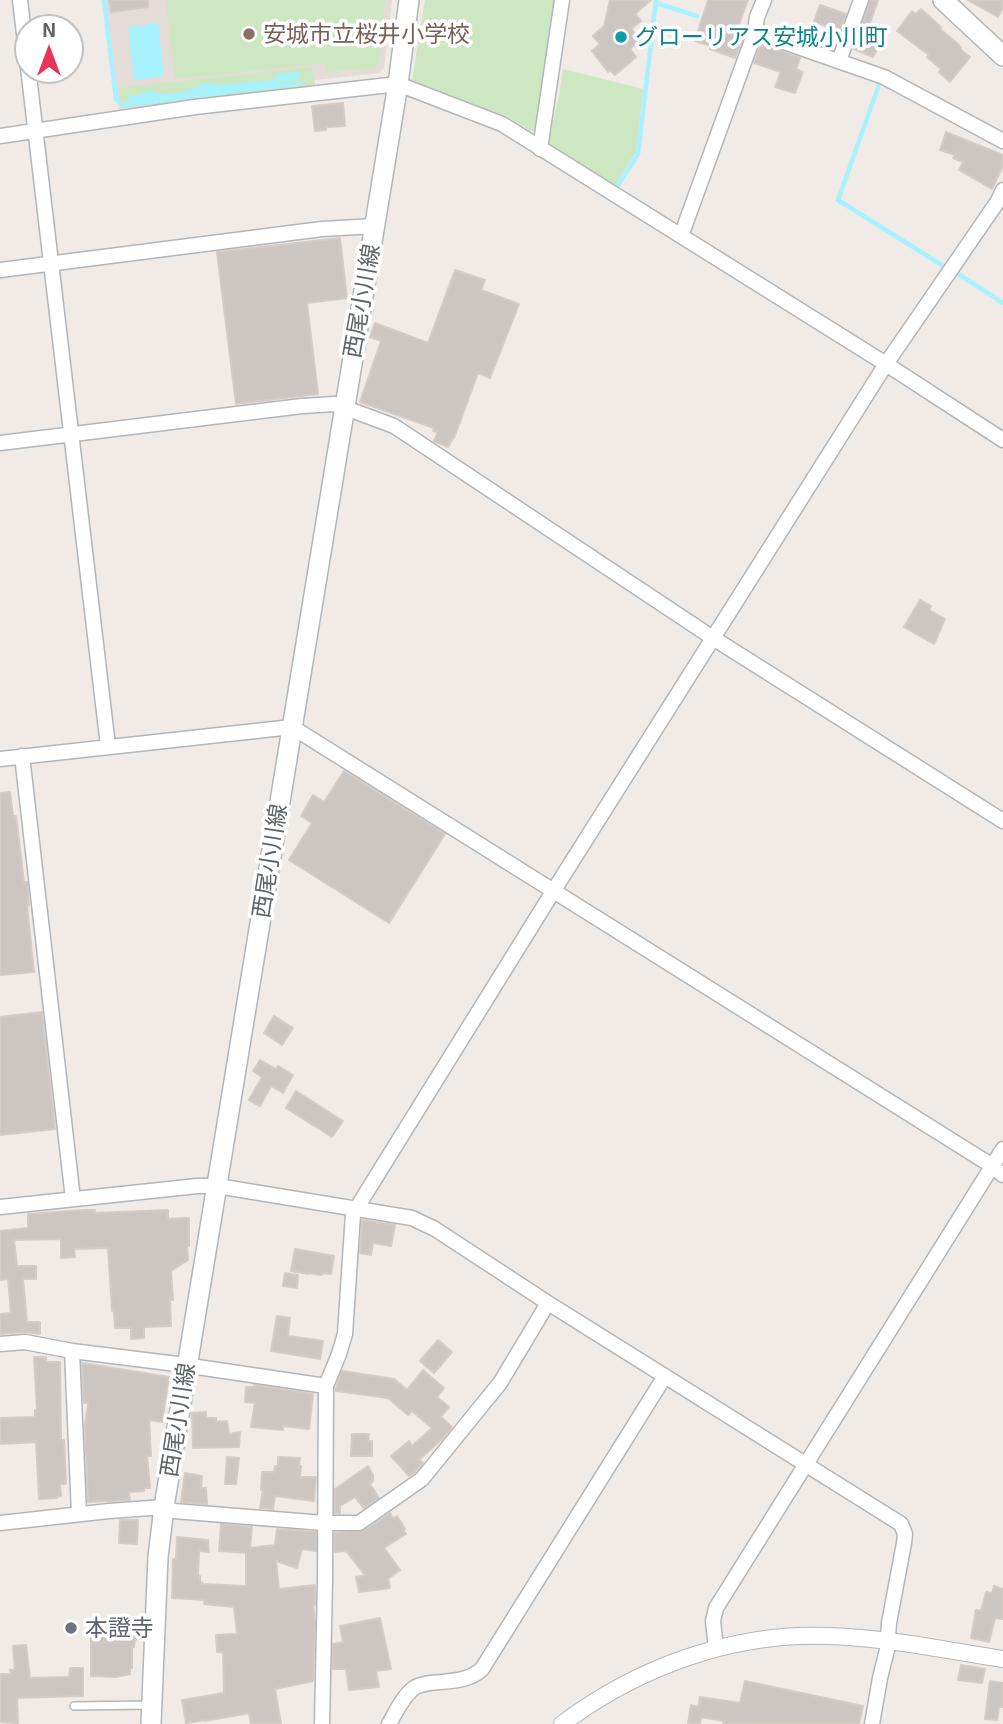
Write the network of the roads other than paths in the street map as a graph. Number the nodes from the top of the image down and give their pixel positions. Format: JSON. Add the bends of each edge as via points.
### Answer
{"nodes":[{"id":1,"x":20,"y":0,"type":"edge"},
{"id":2,"x":409,"y":0,"type":"edge"},
{"id":3,"x":562,"y":0,"type":"edge"},
{"id":4,"x":764,"y":0,"type":"edge"},
{"id":5,"x":861,"y":0,"type":"edge"},
{"id":6,"x":955,"y":4,"type":"edge"},
{"id":7,"x":755,"y":32,"type":"junction"},
{"id":8,"x":1003,"y":56,"type":"edge"},
{"id":9,"x":839,"y":61,"type":"junction"},
{"id":10,"x":398,"y":84,"type":"junction"},
{"id":11,"x":35,"y":131,"type":"junction"},
{"id":12,"x":0,"y":136,"type":"edge"},
{"id":13,"x":1003,"y":141,"type":"edge"},
{"id":14,"x":540,"y":149,"type":"junction"},
{"id":15,"x":1003,"y":190,"type":"edge"},
{"id":16,"x":375,"y":226,"type":"junction"},
{"id":17,"x":681,"y":236,"type":"junction"},
{"id":18,"x":51,"y":264,"type":"junction"},
{"id":19,"x":0,"y":270,"type":"edge"},
{"id":20,"x":886,"y":364,"type":"junction"},
{"id":21,"x":344,"y":406,"type":"junction"},
{"id":22,"x":72,"y":434,"type":"junction"},
{"id":23,"x":1003,"y":440,"type":"edge"},
{"id":24,"x":0,"y":443,"type":"edge"},
{"id":25,"x":713,"y":638,"type":"junction"},
{"id":26,"x":292,"y":727,"type":"junction"},
{"id":27,"x":108,"y":746,"type":"junction"},
{"id":28,"x":22,"y":756,"type":"junction"},
{"id":29,"x":0,"y":759,"type":"edge"},
{"id":30,"x":1003,"y":821,"type":"edge"},
{"id":31,"x":554,"y":890,"type":"junction"},
{"id":32,"x":1003,"y":1149,"type":"edge"},
{"id":33,"x":998,"y":1172,"type":"edge"},
{"id":34,"x":217,"y":1186,"type":"junction"},
{"id":35,"x":73,"y":1199,"type":"junction"},
{"id":36,"x":0,"y":1207,"type":"edge"},
{"id":37,"x":356,"y":1208,"type":"junction"},
{"id":38,"x":548,"y":1303,"type":"junction"},
{"id":39,"x":0,"y":1344,"type":"edge"},
{"id":40,"x":72,"y":1352,"type":"junction"},
{"id":41,"x":187,"y":1366,"type":"junction"},
{"id":42,"x":665,"y":1376,"type":"junction"},
{"id":43,"x":326,"y":1386,"type":"junction"},
{"id":44,"x":806,"y":1465,"type":"junction"},
{"id":45,"x":164,"y":1507,"type":"junction"},
{"id":46,"x":79,"y":1514,"type":"junction"},
{"id":47,"x":0,"y":1523,"type":"edge"},
{"id":48,"x":324,"y":1523,"type":"junction"},
{"id":49,"x":888,"y":1641,"type":"junction"},
{"id":50,"x":716,"y":1649,"type":"junction"},
{"id":51,"x":1003,"y":1659,"type":"edge"},
{"id":52,"x":74,"y":1706,"type":"dead end"},
{"id":53,"x":152,"y":1714,"type":"edge"},
{"id":54,"x":323,"y":1724,"type":"edge"},
{"id":55,"x":389,"y":1724,"type":"edge"},
{"id":56,"x":562,"y":1724,"type":"edge"},
{"id":57,"x":873,"y":1724,"type":"edge"}],
"edges":[{"from":1,"to":11,"type":"street"},
{"from":2,"to":10,"type":"main road","name":"西尾小川線"},
{"from":3,"to":14,"type":"street"},
{"from":4,"to":7,"type":"street"},
{"from":5,"to":9,"type":"street"},
{"from":6,"to":8,"type":"main road"},
{"from":7,"to":9,"type":"street"},
{"from":7,"to":17,"type":"street"},
{"from":9,"to":13,"type":"street","via":[[884,77]]},
{"from":10,"to":11,"type":"street"},
{"from":10,"to":14,"type":"street","via":[[502,124]]},
{"from":10,"to":16,"type":"main road","name":"西尾小川線"},
{"from":11,"to":12,"type":"street"},
{"from":11,"to":18,"type":"street"},
{"from":14,"to":17,"type":"street"},
{"from":15,"to":20,"type":"street"},
{"from":16,"to":18,"type":"street"},
{"from":16,"to":21,"type":"main road","name":"西尾小川線"},
{"from":17,"to":20,"type":"street"},
{"from":18,"to":19,"type":"street"},
{"from":18,"to":22,"type":"street"},
{"from":20,"to":23,"type":"street"},
{"from":20,"to":25,"type":"street"},
{"from":21,"to":22,"type":"street","via":[[302,406]]},
{"from":21,"to":25,"type":"street","via":[[394,426]]},
{"from":21,"to":26,"type":"main road","name":"西尾小川線"},
{"from":22,"to":24,"type":"street"},
{"from":22,"to":27,"type":"street"},
{"from":25,"to":30,"type":"street"},
{"from":25,"to":31,"type":"street"},
{"from":26,"to":27,"type":"street"},
{"from":26,"to":31,"type":"street"},
{"from":26,"to":34,"type":"main road","name":"西尾小川線"},
{"from":27,"to":28,"type":"street"},
{"from":28,"to":29,"type":"street"},
{"from":28,"to":35,"type":"street"},
{"from":31,"to":33,"type":"street"},
{"from":31,"to":37,"type":"street"},
{"from":32,"to":33,"type":"street"},
{"from":33,"to":44,"type":"street"},
{"from":34,"to":35,"type":"street"},
{"from":34,"to":37,"type":"street"},
{"from":34,"to":41,"type":"main road","name":"西尾小川線"},
{"from":35,"to":36,"type":"street"},
{"from":37,"to":38,"type":"street","via":[[422,1222]]},
{"from":37,"to":43,"type":"street","via":[[345,1334]]},
{"from":38,"to":42,"type":"street"},
{"from":38,"to":48,"type":"street","via":[[500,1383],[422,1479],[359,1523]]},
{"from":39,"to":40,"type":"street","via":[[25,1342]]},
{"from":40,"to":41,"type":"street"},
{"from":40,"to":46,"type":"street"},
{"from":41,"to":43,"type":"street"},
{"from":41,"to":45,"type":"main road","name":"西尾小川線"},
{"from":42,"to":44,"type":"street"},
{"from":42,"to":55,"type":"street","via":[[482,1668],[467,1678],[414,1688]]},
{"from":43,"to":48,"type":"street"},
{"from":44,"to":49,"type":"street","via":[[901,1524],[904,1543]]},
{"from":44,"to":50,"type":"street","via":[[716,1608]]},
{"from":45,"to":46,"type":"street"},
{"from":45,"to":48,"type":"street"},
{"from":45,"to":53,"type":"main road","name":"西尾小川線"},
{"from":46,"to":47,"type":"street"},
{"from":48,"to":54,"type":"street"},
{"from":49,"to":50,"type":"street","via":[[806,1636]]},
{"from":49,"to":51,"type":"street"},
{"from":49,"to":57,"type":"street"},
{"from":50,"to":56,"type":"street","via":[[620,1686]]},
{"from":52,"to":53,"type":"lane"}]}
